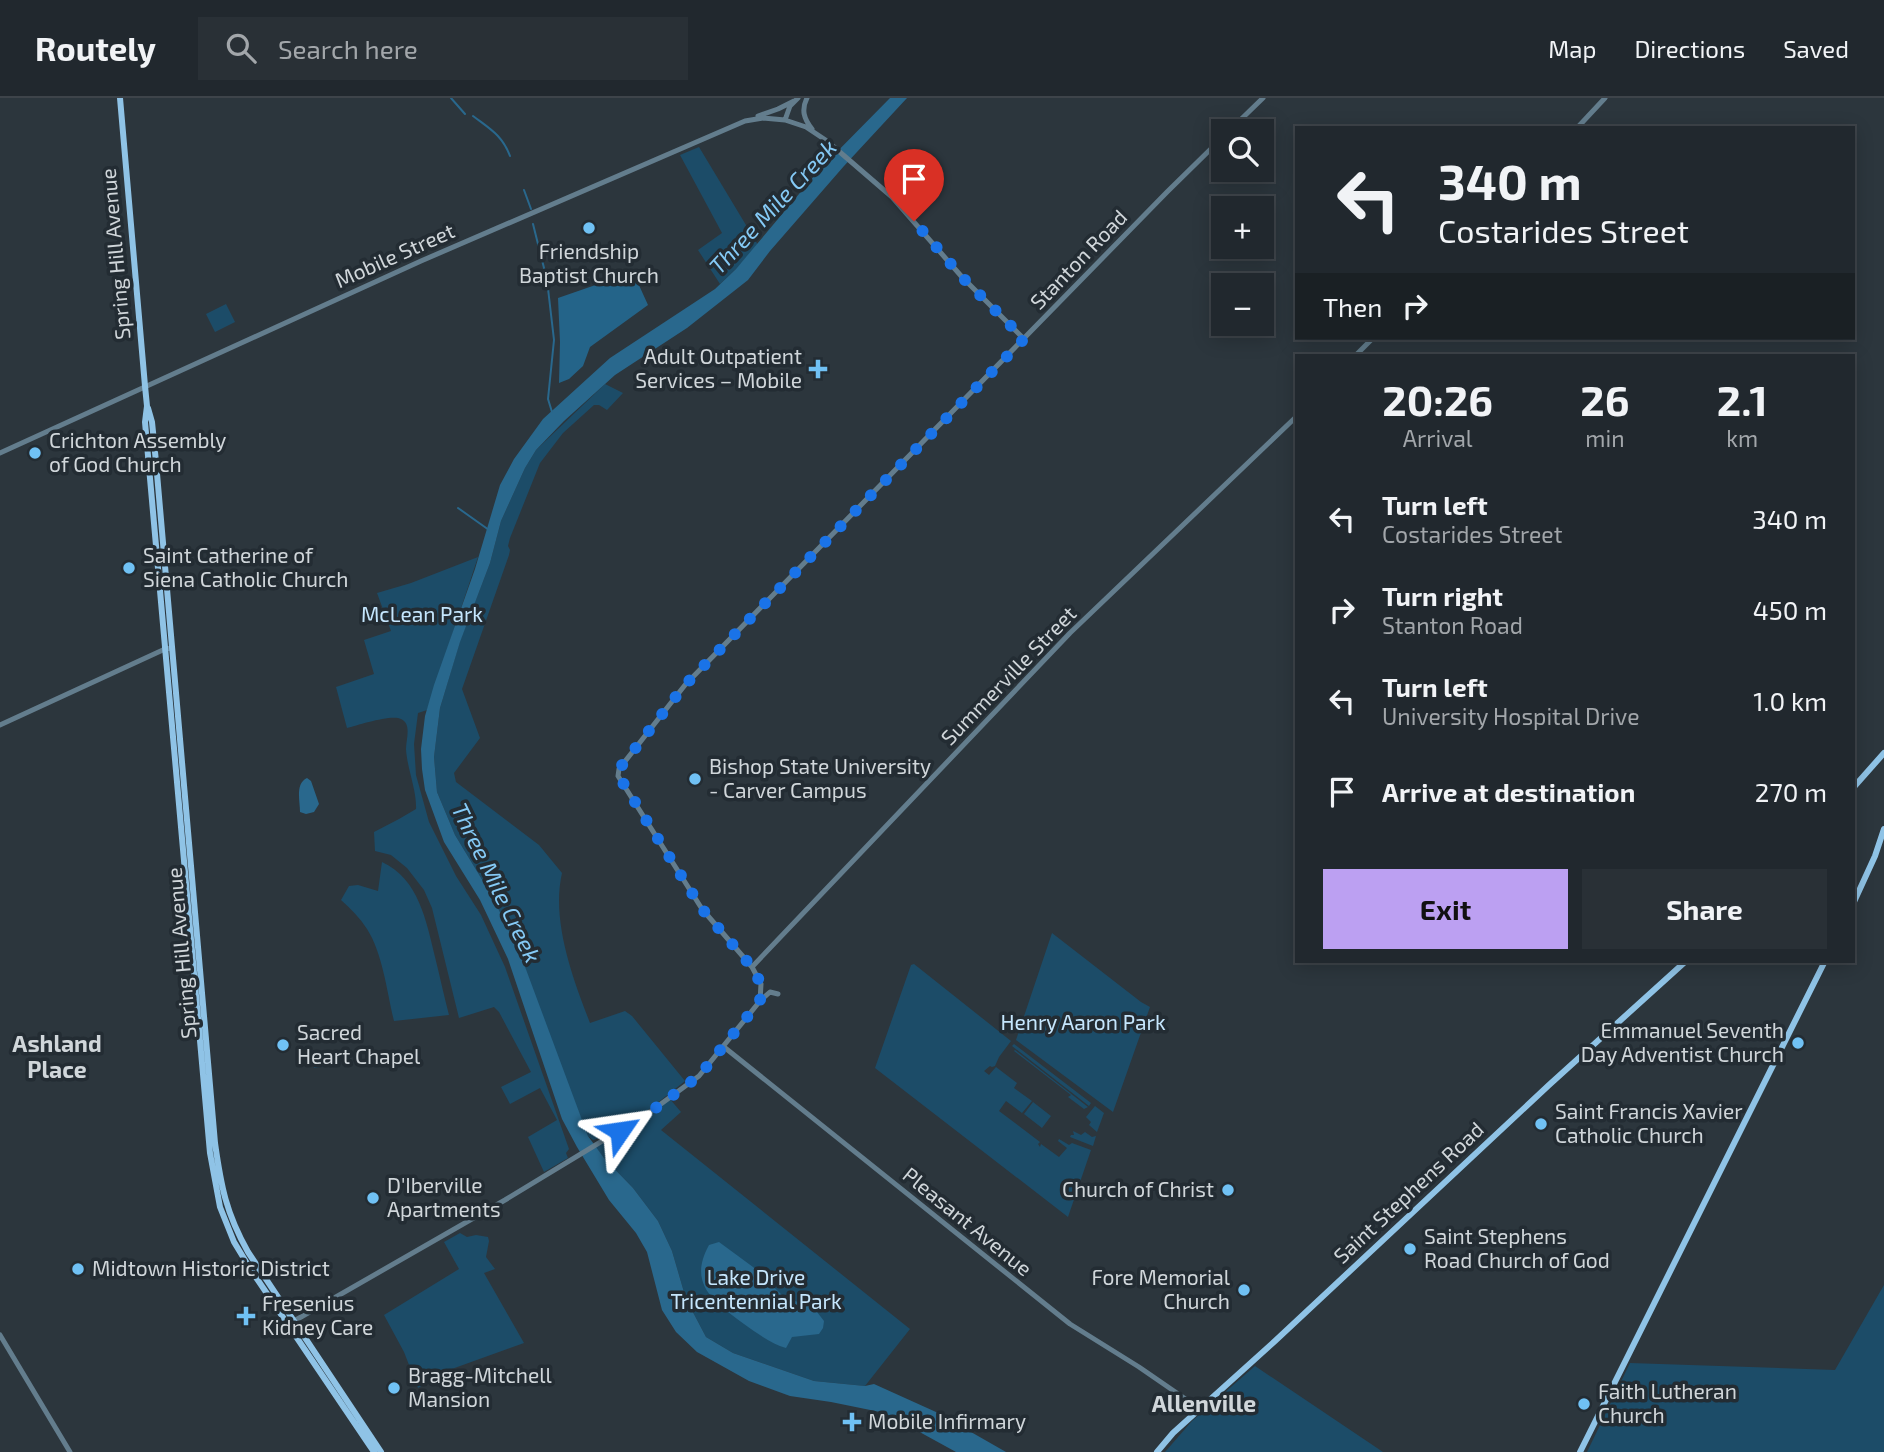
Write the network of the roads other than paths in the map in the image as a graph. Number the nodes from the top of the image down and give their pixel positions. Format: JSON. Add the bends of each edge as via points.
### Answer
{"nodes":[{"id":1,"x":120,"y":98,"type":"edge"},
{"id":2,"x":807,"y":98,"type":"edge"},
{"id":3,"x":1263,"y":98,"type":"edge"},
{"id":4,"x":1605,"y":98,"type":"edge"},
{"id":5,"x":796,"y":99,"type":"edge"},
{"id":6,"x":753,"y":118,"type":"junction"},
{"id":7,"x":1241,"y":119,"type":"edge"},
{"id":8,"x":785,"y":120,"type":"junction"},
{"id":9,"x":1579,"y":126,"type":"edge"},
{"id":10,"x":814,"y":131,"type":"junction"},
{"id":11,"x":1211,"y":149,"type":"edge"},
{"id":12,"x":1024,"y":339,"type":"junction"},
{"id":13,"x":1371,"y":340,"type":"edge"},
{"id":14,"x":1357,"y":354,"type":"edge"},
{"id":15,"x":145,"y":386,"type":"junction"},
{"id":16,"x":1295,"y":418,"type":"edge"},
{"id":17,"x":0,"y":453,"type":"edge"},
{"id":18,"x":168,"y":649,"type":"junction"},
{"id":19,"x":0,"y":725,"type":"edge"},
{"id":20,"x":1884,"y":753,"type":"edge"},
{"id":21,"x":1855,"y":786,"type":"edge"},
{"id":22,"x":1884,"y":829,"type":"edge"},
{"id":23,"x":1855,"y":900,"type":"edge"},
{"id":24,"x":1684,"y":963,"type":"edge"},
{"id":25,"x":1824,"y":963,"type":"edge"},
{"id":26,"x":752,"y":967,"type":"junction"},
{"id":27,"x":760,"y":973,"type":"dead end"},
{"id":28,"x":778,"y":993,"type":"dead end"},
{"id":29,"x":760,"y":1001,"type":"junction"},
{"id":30,"x":724,"y":1047,"type":"junction"},
{"id":31,"x":290,"y":1322,"type":"junction"},
{"id":32,"x":0,"y":1335,"type":"edge"},
{"id":33,"x":1200,"y":1409,"type":"junction"},
{"id":34,"x":70,"y":1452,"type":"edge"},
{"id":35,"x":374,"y":1452,"type":"edge"},
{"id":36,"x":381,"y":1452,"type":"edge"},
{"id":37,"x":1157,"y":1452,"type":"edge"},
{"id":38,"x":1580,"y":1452,"type":"edge"}],
"edges":[{"from":1,"to":15,"type":"main road","name":"Spring Hill Avenue"},
{"from":2,"to":10,"type":"street","via":[[804,115]]},
{"from":3,"to":7,"type":"street"},
{"from":4,"to":9,"type":"street"},
{"from":5,"to":6,"type":"street"},
{"from":5,"to":8,"type":"street"},
{"from":6,"to":8,"type":"street","name":"Mobile Street"},
{"from":6,"to":15,"type":"street","name":"Mobile Street","via":[[463,242]]},
{"from":8,"to":10,"type":"street","name":"Mobile Street"},
{"from":10,"to":12,"type":"street","name":"Mobile Street","via":[[892,197]]},
{"from":11,"to":12,"type":"street","name":"Stanton Road"},
{"from":12,"to":26,"type":"street","name":"Stanton Road","via":[[685,685],[619,769],[618,775],[702,909]]},
{"from":13,"to":14,"type":"street"},
{"from":15,"to":17,"type":"street","name":"Mobile Street"},
{"from":15,"to":18,"type":"main road","name":"Spring Hill Avenue"},
{"from":16,"to":26,"type":"street","name":"Summerville Street","via":[[1076,627]]},
{"from":18,"to":19,"type":"street"},
{"from":18,"to":31,"type":"main road","name":"Spring Hill Avenue","via":[[215,1188],[234,1242]]},
{"from":20,"to":21,"type":"main road"},
{"from":22,"to":23,"type":"main road"},
{"from":24,"to":33,"type":"main road","name":"Saint Stephens Road"},
{"from":25,"to":38,"type":"main road"},
{"from":26,"to":29,"type":"street","via":[[761,984]]},
{"from":27,"to":29,"type":"street","via":[[765,987]]},
{"from":28,"to":29,"type":"street","via":[[770,992]]},
{"from":29,"to":30,"type":"street"},
{"from":30,"to":31,"type":"street","via":[[699,1076],[643,1117]]},
{"from":30,"to":33,"type":"street","name":"Pleasant Avenue","via":[[1070,1324]]},
{"from":31,"to":35,"type":"main road","name":"Spring Hill Avenue"},
{"from":31,"to":36,"type":"main road","name":"Spring Hill Avenue"},
{"from":32,"to":34,"type":"street"},
{"from":33,"to":37,"type":"main road","name":"Saint Stephens Road"}]}
